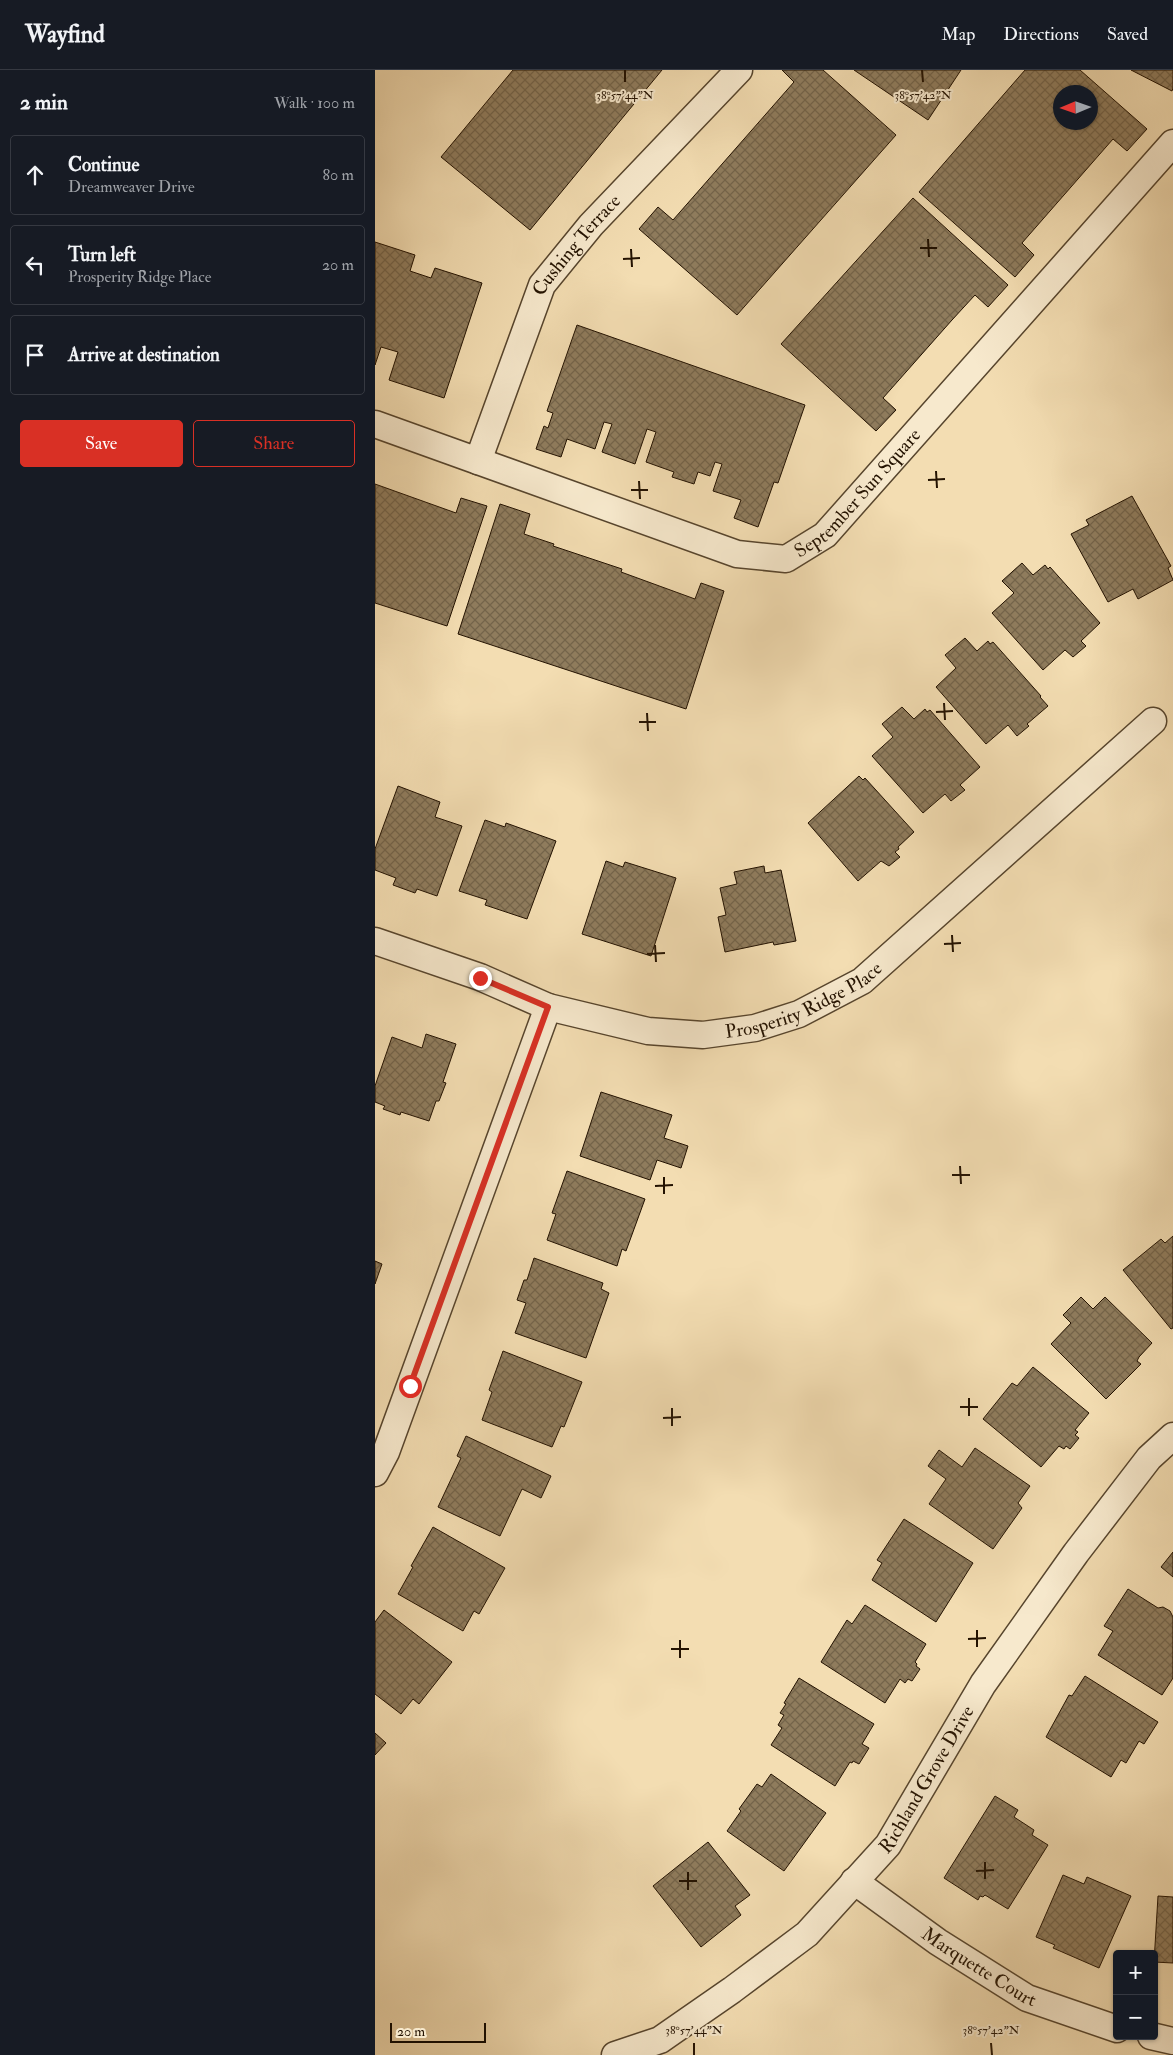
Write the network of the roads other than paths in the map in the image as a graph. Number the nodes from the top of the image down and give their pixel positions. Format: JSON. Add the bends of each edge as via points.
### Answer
{"nodes":[{"id":1,"x":739,"y":70,"type":"edge"},
{"id":2,"x":1173,"y":143,"type":"edge"},
{"id":3,"x":375,"y":424,"type":"edge"},
{"id":4,"x":478,"y":461,"type":"junction"},
{"id":5,"x":1153,"y":721,"type":"dead end"},
{"id":6,"x":375,"y":941,"type":"edge"},
{"id":7,"x":548,"y":1007,"type":"junction"},
{"id":8,"x":1173,"y":1436,"type":"edge"},
{"id":9,"x":379,"y":1457,"type":"edge"},
{"id":10,"x":854,"y":1881,"type":"junction"},
{"id":11,"x":1113,"y":2028,"type":"edge"},
{"id":12,"x":1158,"y":2038,"type":"edge"},
{"id":13,"x":1173,"y":2041,"type":"edge"},
{"id":14,"x":615,"y":2055,"type":"edge"}],
"edges":[{"from":1,"to":4,"type":"street","name":"Cushing Terrace","via":[[591,225],[542,285]]},
{"from":2,"to":4,"type":"street","name":"September Sun Square","via":[[825,535],[786,559],[737,554]]},
{"from":3,"to":4,"type":"street","name":"September Sun Square"},
{"from":5,"to":7,"type":"street","name":"Prosperity Ridge Place","via":[[862,981],[799,1014],[755,1028],[703,1035],[648,1031]]},
{"from":6,"to":7,"type":"street","name":"Prosperity Ridge Place","via":[[480,978]]},
{"from":7,"to":9,"type":"street"},
{"from":8,"to":10,"type":"street","name":"Richland Grove Drive","via":[[1149,1458],[1076,1553],[983,1684],[888,1845]]},
{"from":10,"to":11,"type":"street","name":"Marquette Court","via":[[938,1942],[1027,1998]]},
{"from":10,"to":14,"type":"street","name":"Richland Grove Drive","via":[[807,1934],[732,1990],[660,2040]]},
{"from":12,"to":13,"type":"street"}]}
